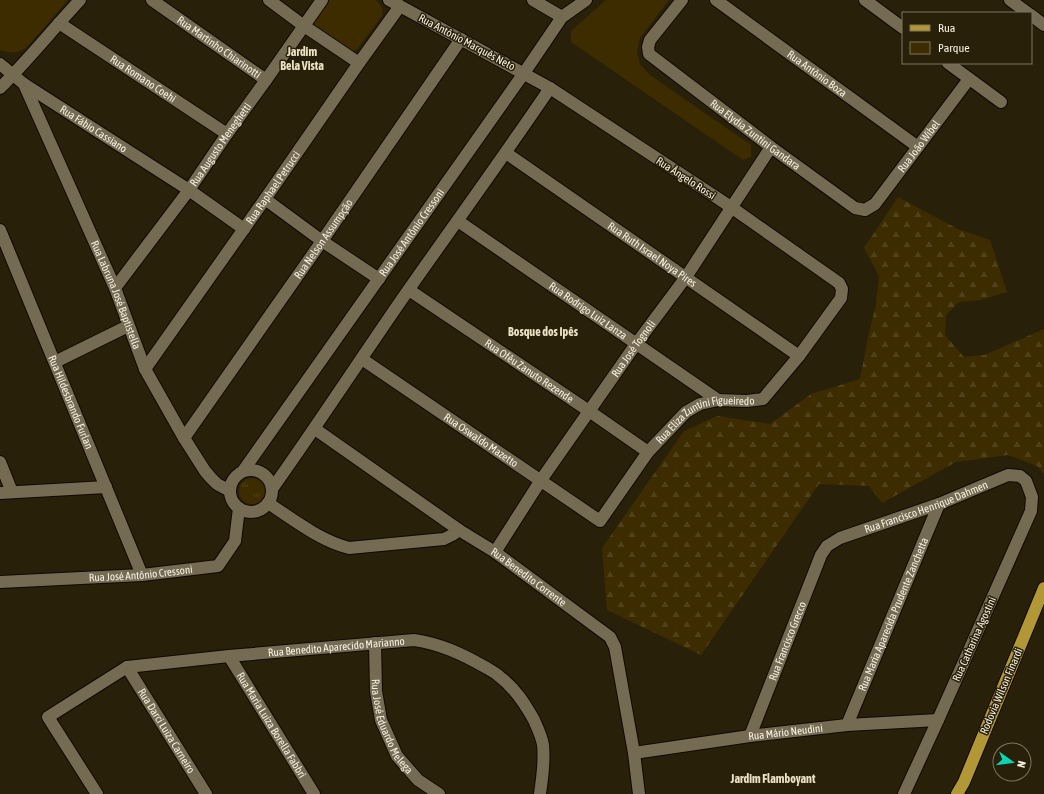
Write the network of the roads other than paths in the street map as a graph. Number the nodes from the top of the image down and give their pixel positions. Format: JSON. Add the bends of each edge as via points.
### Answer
{"nodes":[{"id":1,"x":80,"y":0,"type":"edge"},
{"id":2,"x":152,"y":0,"type":"edge"},
{"id":3,"x":269,"y":0,"type":"edge"},
{"id":4,"x":322,"y":0,"type":"edge"},
{"id":5,"x":389,"y":0,"type":"edge"},
{"id":6,"x":533,"y":0,"type":"edge"},
{"id":7,"x":586,"y":0,"type":"edge"},
{"id":8,"x":682,"y":0,"type":"edge"},
{"id":9,"x":716,"y":0,"type":"edge"},
{"id":10,"x":865,"y":0,"type":"edge"},
{"id":11,"x":1010,"y":0,"type":"edge"},
{"id":12,"x":882,"y":5,"type":"edge"},
{"id":13,"x":400,"y":6,"type":"junction"},
{"id":14,"x":1027,"y":12,"type":"edge"},
{"id":15,"x":1032,"y":16,"type":"edge"},
{"id":16,"x":562,"y":17,"type":"junction"},
{"id":17,"x":59,"y":23,"type":"junction"},
{"id":18,"x":1044,"y":25,"type":"edge"},
{"id":19,"x":304,"y":26,"type":"junction"},
{"id":20,"x":902,"y":27,"type":"edge"},
{"id":21,"x":461,"y":39,"type":"junction"},
{"id":22,"x":359,"y":63,"type":"junction"},
{"id":23,"x":0,"y":64,"type":"edge"},
{"id":24,"x":949,"y":64,"type":"edge"},
{"id":25,"x":524,"y":74,"type":"junction"},
{"id":26,"x":13,"y":75,"type":"junction"},
{"id":27,"x":969,"y":79,"type":"junction"},
{"id":28,"x":266,"y":80,"type":"junction"},
{"id":29,"x":24,"y":84,"type":"junction"},
{"id":30,"x":0,"y":88,"type":"edge"},
{"id":31,"x":550,"y":88,"type":"junction"},
{"id":32,"x":1002,"y":102,"type":"dead end"},
{"id":33,"x":227,"y":134,"type":"junction"},
{"id":34,"x":771,"y":147,"type":"junction"},
{"id":35,"x":918,"y":147,"type":"junction"},
{"id":36,"x":506,"y":152,"type":"junction"},
{"id":37,"x":189,"y":190,"type":"junction"},
{"id":38,"x":265,"y":199,"type":"junction"},
{"id":39,"x":731,"y":207,"type":"junction"},
{"id":40,"x":865,"y":210,"type":"joint"},
{"id":41,"x":458,"y":221,"type":"junction"},
{"id":42,"x":244,"y":229,"type":"junction"},
{"id":43,"x":0,"y":230,"type":"edge"},
{"id":44,"x":322,"y":241,"type":"junction"},
{"id":45,"x":686,"y":277,"type":"junction"},
{"id":46,"x":379,"y":279,"type":"junction"},
{"id":47,"x":115,"y":288,"type":"junction"},
{"id":48,"x":842,"y":289,"type":"joint"},
{"id":49,"x":409,"y":290,"type":"junction"},
{"id":50,"x":128,"y":326,"type":"junction"},
{"id":51,"x":636,"y":344,"type":"junction"},
{"id":52,"x":799,"y":356,"type":"junction"},
{"id":53,"x":362,"y":359,"type":"junction"},
{"id":54,"x":55,"y":362,"type":"junction"},
{"id":55,"x":145,"y":369,"type":"junction"},
{"id":56,"x":718,"y":400,"type":"junction"},
{"id":57,"x":589,"y":411,"type":"junction"},
{"id":58,"x":314,"y":429,"type":"junction"},
{"id":59,"x":184,"y":438,"type":"junction"},
{"id":60,"x":648,"y":452,"type":"junction"},
{"id":61,"x":0,"y":462,"type":"edge"},
{"id":62,"x":243,"y":471,"type":"junction"},
{"id":63,"x":541,"y":480,"type":"junction"},
{"id":64,"x":1026,"y":481,"type":"joint"},
{"id":65,"x":106,"y":487,"type":"junction"},
{"id":66,"x":272,"y":489,"type":"junction"},
{"id":67,"x":230,"y":491,"type":"junction"},
{"id":68,"x":6,"y":493,"type":"edge"},
{"id":69,"x":268,"y":503,"type":"junction"},
{"id":70,"x":939,"y":504,"type":"junction"},
{"id":71,"x":239,"y":508,"type":"junction"},
{"id":72,"x":600,"y":521,"type":"joint"},
{"id":73,"x":459,"y":530,"type":"junction"},
{"id":74,"x":827,"y":546,"type":"joint"},
{"id":75,"x":495,"y":552,"type":"junction"},
{"id":76,"x":142,"y":575,"type":"junction"},
{"id":77,"x":0,"y":582,"type":"edge"},
{"id":78,"x":1044,"y":588,"type":"edge"},
{"id":79,"x":375,"y":643,"type":"junction"},
{"id":80,"x":229,"y":656,"type":"junction"},
{"id":81,"x":127,"y":667,"type":"junction"},
{"id":82,"x":938,"y":720,"type":"junction"},
{"id":83,"x":848,"y":725,"type":"junction"},
{"id":84,"x":750,"y":736,"type":"junction"},
{"id":85,"x":634,"y":753,"type":"junction"},
{"id":86,"x":97,"y":794,"type":"edge"},
{"id":87,"x":206,"y":794,"type":"edge"},
{"id":88,"x":314,"y":794,"type":"edge"},
{"id":89,"x":438,"y":794,"type":"edge"},
{"id":90,"x":540,"y":794,"type":"edge"},
{"id":91,"x":639,"y":794,"type":"edge"},
{"id":92,"x":904,"y":794,"type":"edge"},
{"id":93,"x":958,"y":794,"type":"edge"}],
"edges":[{"from":1,"to":17,"type":"street"},
{"from":2,"to":28,"type":"street","name":"Rua Martinho Chiarinotti"},
{"from":3,"to":19,"type":"street"},
{"from":4,"to":19,"type":"street","name":"Rua Augusto Meneghetti"},
{"from":5,"to":13,"type":"street","name":"Rua Antônio Marquês Neto"},
{"from":6,"to":16,"type":"street"},
{"from":7,"to":16,"type":"street","name":"Rua José Antônio Cressoni"},
{"from":8,"to":34,"type":"street","name":"Rua Elydia Zuntini Gandara","via":[[650,40],[649,54]]},
{"from":9,"to":35,"type":"street","name":"Rua Antônio Boza"},
{"from":10,"to":12,"type":"street"},
{"from":11,"to":14,"type":"street"},
{"from":12,"to":20,"type":"street"},
{"from":13,"to":21,"type":"street","name":"Rua Antônio Marquês Neto"},
{"from":13,"to":22,"type":"street","name":"Rua Raphael Petrucci"},
{"from":15,"to":18,"type":"street"},
{"from":16,"to":25,"type":"street","name":"Rua José Antônio Cressoni"},
{"from":17,"to":26,"type":"street"},
{"from":17,"to":33,"type":"street","name":"Rua Romano Coehi"},
{"from":19,"to":22,"type":"street"},
{"from":19,"to":28,"type":"street","name":"Rua Augusto Meneghetti"},
{"from":21,"to":25,"type":"street","name":"Rua Antônio Marquês Neto"},
{"from":21,"to":44,"type":"street","name":"Rua Nelson Assumpção"},
{"from":22,"to":38,"type":"street","name":"Rua Raphael Petrucci"},
{"from":23,"to":26,"type":"street","name":"Rua Fábio Cassiano"},
{"from":24,"to":27,"type":"street"},
{"from":25,"to":31,"type":"street","name":"Rua Ângelo Rossi"},
{"from":25,"to":46,"type":"street","name":"Rua José Antônio Cressoni"},
{"from":26,"to":29,"type":"street","name":"Rua Fábio Cassiano"},
{"from":26,"to":30,"type":"street"},
{"from":27,"to":32,"type":"street"},
{"from":27,"to":35,"type":"street","name":"Rua João Wibel"},
{"from":28,"to":33,"type":"street","name":"Rua Augusto Meneghetti"},
{"from":29,"to":37,"type":"street","name":"Rua Fábio Cassiano"},
{"from":29,"to":47,"type":"street","name":"Rua Labruna José Baptistella"},
{"from":31,"to":36,"type":"street"},
{"from":31,"to":39,"type":"street","name":"Rua Ângelo Rossi"},
{"from":33,"to":37,"type":"street","name":"Rua Augusto Meneghetti"},
{"from":34,"to":39,"type":"street","name":"Rua José Tognoli"},
{"from":34,"to":40,"type":"street","name":"Rua Elydia Zuntini Gandara","via":[[855,208]]},
{"from":35,"to":40,"type":"street","name":"Rua João Wibel","via":[[875,204]]},
{"from":36,"to":41,"type":"street"},
{"from":36,"to":45,"type":"street","name":"Rua Ruth Israel Noya Pires"},
{"from":37,"to":42,"type":"street","name":"Rua Fábio Cassiano"},
{"from":37,"to":47,"type":"street","name":"Rua Augusto Meneghetti"},
{"from":38,"to":42,"type":"street","name":"Rua Raphael Petrucci"},
{"from":38,"to":44,"type":"street"},
{"from":39,"to":45,"type":"street","name":"Rua José Tognoli"},
{"from":39,"to":48,"type":"street","name":"Rua Ângelo Rossi","via":[[840,283]]},
{"from":41,"to":49,"type":"street"},
{"from":41,"to":51,"type":"street","name":"Rua Rodrigo Luiz Lanza"},
{"from":42,"to":55,"type":"street","name":"Rua Raphael Petrucci"},
{"from":43,"to":54,"type":"street","name":"Rua Hildesbrando Furlan"},
{"from":44,"to":46,"type":"street"},
{"from":44,"to":59,"type":"street","name":"Rua Nelson Assumpção"},
{"from":45,"to":51,"type":"street","name":"Rua José Tognoli"},
{"from":45,"to":52,"type":"street","name":"Rua Ruth Israel Noya Pires"},
{"from":46,"to":62,"type":"street","name":"Rua José Antônio Cressoni"},
{"from":47,"to":50,"type":"street","name":"Rua Labruna José Baptistella"},
{"from":48,"to":52,"type":"street","name":"Rua Eliza Zuntini Figueiredo","via":[[842,298]]},
{"from":49,"to":53,"type":"street"},
{"from":49,"to":57,"type":"street","name":"Rua Ofêu Zanuto Rezende"},
{"from":50,"to":54,"type":"street"},
{"from":50,"to":55,"type":"street","name":"Rua Labruna José Baptistella"},
{"from":51,"to":56,"type":"street","name":"Rua Rodrigo Luiz Lanza"},
{"from":51,"to":57,"type":"street","name":"Rua José Tognoli"},
{"from":52,"to":56,"type":"street","name":"Rua Eliza Zuntini Figueiredo","via":[[763,399]]},
{"from":53,"to":58,"type":"street"},
{"from":53,"to":63,"type":"street","name":"Rua Oswaldo Mazetto"},
{"from":54,"to":65,"type":"street","name":"Rua Hildesbrando Furlan"},
{"from":55,"to":59,"type":"street","name":"Rua Labruna José Baptistella"},
{"from":56,"to":60,"type":"street","name":"Rua Eliza Zuntini Figueiredo","via":[[700,404],[686,412]]},
{"from":57,"to":60,"type":"street","name":"Rua Ofêu Zanuto Rezende"},
{"from":57,"to":63,"type":"street","name":"Rua José Tognoli"},
{"from":58,"to":66,"type":"street"},
{"from":58,"to":73,"type":"street","name":"Rua Benedito Corrente"},
{"from":59,"to":67,"type":"street","name":"Rua Labruna José Baptistella","via":[[210,478]]},
{"from":60,"to":72,"type":"street","name":"Rua Eliza Zuntini Figueiredo"},
{"from":61,"to":68,"type":"street"},
{"from":62,"to":66,"type":"street","via":[[250,469],[262,473],[271,483]]},
{"from":62,"to":67,"type":"street","via":[[233,479]]},
{"from":63,"to":72,"type":"street","name":"Rua Oswaldo Mazetto"},
{"from":63,"to":75,"type":"street","name":"Rua José Tognoli"},
{"from":64,"to":70,"type":"street","name":"Rua Francisco Henrique Dahmen","via":[[1020,476],[1008,475]]},
{"from":64,"to":82,"type":"street","name":"Rua Catharina Agostini","via":[[1032,497],[1031,511]]},
{"from":65,"to":68,"type":"street"},
{"from":65,"to":76,"type":"street","name":"Rua Hildesbrando Furlan"},
{"from":66,"to":69,"type":"street"},
{"from":67,"to":71,"type":"street","via":[[234,504]]},
{"from":69,"to":71,"type":"street","via":[[258,511],[251,512]]},
{"from":69,"to":73,"type":"street","via":[[320,537],[349,548],[444,539]]},
{"from":70,"to":74,"type":"street","name":"Rua Francisco Henrique Dahmen","via":[[840,538]]},
{"from":70,"to":83,"type":"street","name":"Rua Maria Aparecida Prudente Zanchetta"},
{"from":71,"to":76,"type":"street","name":"Rua José Antônio Cressoni","via":[[235,541],[218,566]]},
{"from":73,"to":75,"type":"street","name":"Rua Benedito Corrente"},
{"from":74,"to":84,"type":"street","name":"Rua Francisco Grecco","via":[[821,555]]},
{"from":75,"to":85,"type":"street","name":"Rua Benedito Corrente","via":[[610,637],[615,647]]},
{"from":76,"to":77,"type":"street","name":"Rua José Antônio Cressoni"},
{"from":78,"to":93,"type":"main road","name":"Rodovia Wilson Finardi"},
{"from":79,"to":80,"type":"street","name":"Rua Benedito Aparecido Marianno"},
{"from":79,"to":89,"type":"street","name":"Rua José Eduardo Melega","via":[[376,691],[381,720],[397,756],[418,780]]},
{"from":79,"to":90,"type":"street","name":"Rua Benedito Aparecido Marianno","via":[[414,640],[429,642],[476,662],[500,677],[527,706],[543,744],[544,771]]},
{"from":80,"to":81,"type":"street","name":"Rua Benedito Aparecido Marianno"},
{"from":80,"to":88,"type":"street","name":"Rua Maria Luiza Borella Fabbri"},
{"from":81,"to":86,"type":"street","name":"Rua Benedito Aparecido Marianno","via":[[48,717]]},
{"from":81,"to":87,"type":"street","name":"Rua Darci Luiza Carneiro"},
{"from":82,"to":83,"type":"street","name":"Rua Mário Neudini"},
{"from":82,"to":92,"type":"street","name":"Rua Catharina Agostini"},
{"from":83,"to":84,"type":"street","name":"Rua Mário Neudini"},
{"from":84,"to":85,"type":"street","name":"Rua Mário Neudini"},
{"from":85,"to":91,"type":"street","name":"Rua Benedito Corrente"}]}
